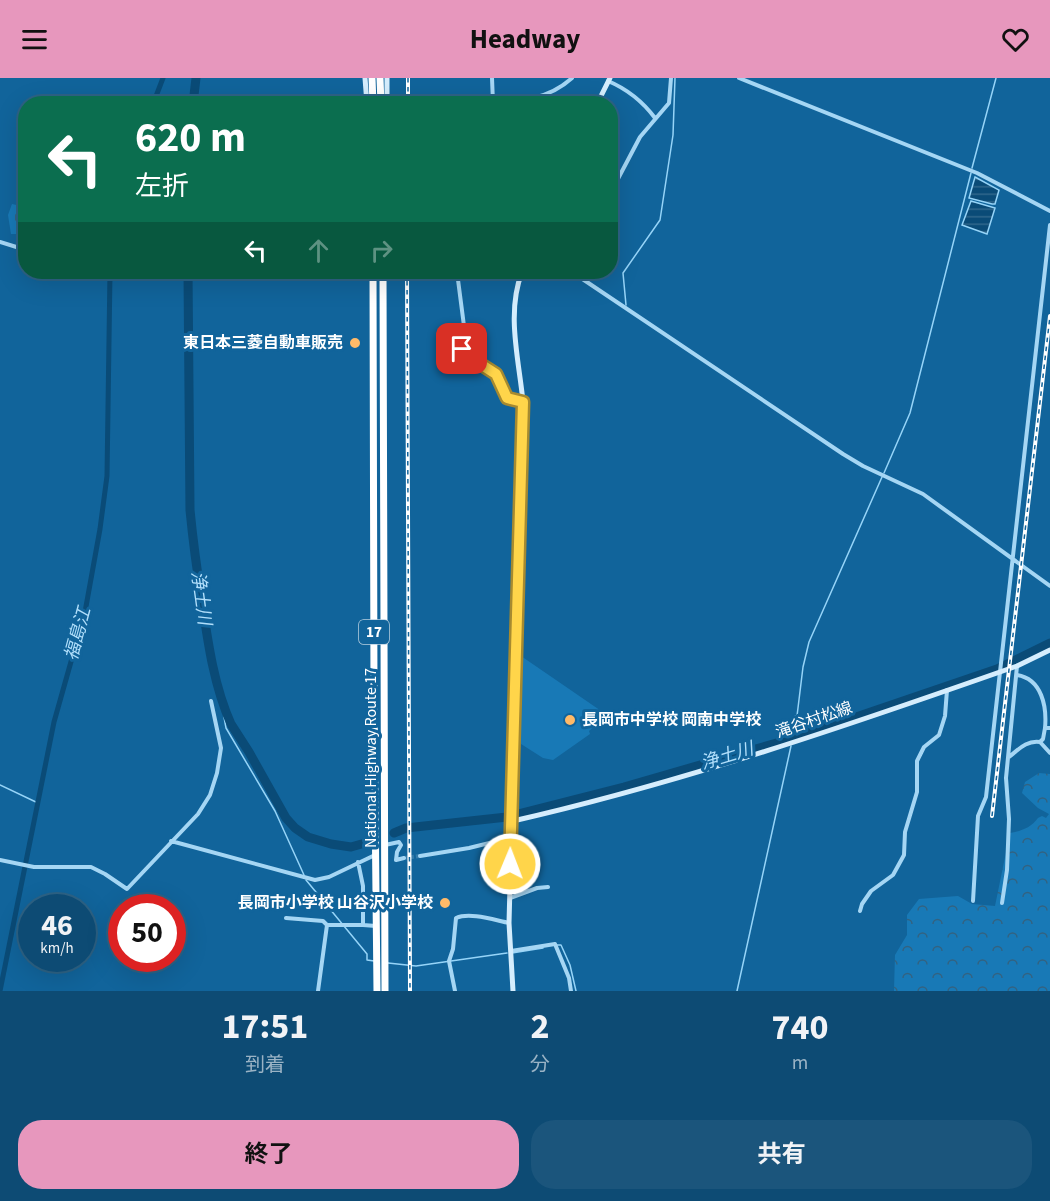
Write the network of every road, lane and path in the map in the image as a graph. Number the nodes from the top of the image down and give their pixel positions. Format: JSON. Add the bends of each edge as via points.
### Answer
{"nodes":[{"id":1,"x":365,"y":78,"type":"edge"},
{"id":2,"x":372,"y":78,"type":"edge"},
{"id":3,"x":380,"y":78,"type":"edge"},
{"id":4,"x":387,"y":78,"type":"edge"},
{"id":5,"x":492,"y":78,"type":"edge"},
{"id":6,"x":572,"y":78,"type":"edge"},
{"id":7,"x":671,"y":78,"type":"edge"},
{"id":8,"x":739,"y":78,"type":"edge"},
{"id":9,"x":609,"y":79,"type":"edge"},
{"id":10,"x":366,"y":96,"type":"edge"},
{"id":11,"x":373,"y":96,"type":"edge"},
{"id":12,"x":381,"y":96,"type":"edge"},
{"id":13,"x":387,"y":96,"type":"edge"},
{"id":14,"x":493,"y":96,"type":"edge"},
{"id":15,"x":542,"y":96,"type":"edge"},
{"id":16,"x":601,"y":96,"type":"edge"},
{"id":17,"x":655,"y":118,"type":"junction"},
{"id":18,"x":618,"y":179,"type":"edge"},
{"id":19,"x":1050,"y":211,"type":"edge"},
{"id":20,"x":1050,"y":225,"type":"edge"},
{"id":21,"x":0,"y":242,"type":"edge"},
{"id":22,"x":18,"y":248,"type":"edge"},
{"id":23,"x":374,"y":279,"type":"edge"},
{"id":24,"x":383,"y":279,"type":"edge"},
{"id":25,"x":459,"y":279,"type":"edge"},
{"id":26,"x":520,"y":279,"type":"edge"},
{"id":27,"x":585,"y":279,"type":"edge"},
{"id":28,"x":523,"y":402,"type":"junction"},
{"id":29,"x":1012,"y":559,"type":"junction"},
{"id":30,"x":1050,"y":586,"type":"edge"},
{"id":31,"x":1050,"y":650,"type":"edge"},
{"id":32,"x":1017,"y":666,"type":"junction"},
{"id":33,"x":1000,"y":672,"type":"junction"},
{"id":34,"x":1017,"y":675,"type":"junction"},
{"id":35,"x":947,"y":689,"type":"junction"},
{"id":36,"x":211,"y":701,"type":"dead end"},
{"id":37,"x":1048,"y":728,"type":"edge"},
{"id":38,"x":1040,"y":742,"type":"junction"},
{"id":39,"x":1050,"y":753,"type":"edge"},
{"id":40,"x":1008,"y":757,"type":"junction"},
{"id":41,"x":513,"y":821,"type":"junction"},
{"id":42,"x":510,"y":838,"type":"junction"},
{"id":43,"x":171,"y":841,"type":"junction"},
{"id":44,"x":385,"y":845,"type":"junction"},
{"id":45,"x":377,"y":854,"type":"junction"},
{"id":46,"x":420,"y":856,"type":"tunnel mouth"},
{"id":47,"x":404,"y":858,"type":"dead end"},
{"id":48,"x":0,"y":860,"type":"edge"},
{"id":49,"x":358,"y":862,"type":"junction"},
{"id":50,"x":548,"y":887,"type":"dead end"},
{"id":51,"x":510,"y":898,"type":"junction"},
{"id":52,"x":973,"y":901,"type":"dead end"},
{"id":53,"x":1002,"y":903,"type":"dead end"},
{"id":54,"x":860,"y":910,"type":"dead end"},
{"id":55,"x":286,"y":918,"type":"dead end"},
{"id":56,"x":508,"y":922,"type":"junction"},
{"id":57,"x":327,"y":925,"type":"junction"},
{"id":58,"x":363,"y":925,"type":"junction"},
{"id":59,"x":376,"y":926,"type":"junction"},
{"id":60,"x":510,"y":951,"type":"junction"},
{"id":61,"x":318,"y":991,"type":"edge"},
{"id":62,"x":377,"y":991,"type":"edge"},
{"id":63,"x":385,"y":991,"type":"edge"},
{"id":64,"x":455,"y":991,"type":"edge"},
{"id":65,"x":513,"y":991,"type":"edge"},
{"id":66,"x":572,"y":991,"type":"edge"}],
"edges":[{"from":1,"to":10,"type":"main road"},
{"from":2,"to":11,"type":"highway"},
{"from":3,"to":12,"type":"highway"},
{"from":4,"to":13,"type":"main road"},
{"from":5,"to":14,"type":"street"},
{"from":6,"to":15,"type":"street"},
{"from":7,"to":17,"type":"street","via":[[669,103]]},
{"from":8,"to":19,"type":"street","via":[[977,173]]},
{"from":9,"to":16,"type":"main road"},
{"from":9,"to":17,"type":"street","via":[[645,105]]},
{"from":17,"to":18,"type":"street","via":[[640,136]]},
{"from":20,"to":29,"type":"street"},
{"from":21,"to":22,"type":"street"},
{"from":23,"to":45,"type":"highway","name":"National Highway Route 17","number":"17"},
{"from":24,"to":44,"type":"highway","name":"National Highway Route 17","number":"17"},
{"from":25,"to":28,"type":"street","via":[[462,349],[496,374],[507,398]]},
{"from":26,"to":28,"type":"main road","via":[[515,319]]},
{"from":27,"to":29,"type":"street","via":[[843,454],[923,494]]},
{"from":28,"to":41,"type":"main road"},
{"from":29,"to":30,"type":"street"},
{"from":29,"to":33,"type":"street"},
{"from":31,"to":32,"type":"main road","name":"滝谷村松線"},
{"from":32,"to":33,"type":"main road","name":"滝谷村松線"},
{"from":32,"to":34,"type":"street"},
{"from":33,"to":35,"type":"main road","name":"滝谷村松線"},
{"from":33,"to":52,"type":"street","via":[[986,797],[978,816]]},
{"from":34,"to":37,"type":"street","via":[[1025,677],[1041,694]]},
{"from":34,"to":40,"type":"street"},
{"from":35,"to":41,"type":"main road","name":"滝谷村松線","via":[[788,744]]},
{"from":35,"to":54,"type":"street","via":[[939,735],[924,747],[917,761],[917,792],[905,832],[904,855],[893,875],[871,891]]},
{"from":36,"to":43,"type":"street","via":[[221,748],[214,787],[205,805]]},
{"from":37,"to":38,"type":"street"},
{"from":38,"to":39,"type":"street"},
{"from":38,"to":40,"type":"street","via":[[1030,741]]},
{"from":40,"to":53,"type":"street","via":[[1007,870]]},
{"from":41,"to":42,"type":"main road"},
{"from":42,"to":46,"type":"street"},
{"from":42,"to":51,"type":"main road"},
{"from":43,"to":48,"type":"street","via":[[127,889],[91,867],[30,866]]},
{"from":43,"to":49,"type":"street","via":[[309,879],[329,877]]},
{"from":44,"to":47,"type":"street","via":[[399,842],[396,860]]},
{"from":44,"to":63,"type":"highway","name":"National Highway Route 17","number":"17"},
{"from":45,"to":49,"type":"street"},
{"from":45,"to":59,"type":"highway","name":"National Highway Route 17","number":"17"},
{"from":49,"to":58,"type":"street","via":[[363,886]]},
{"from":50,"to":51,"type":"street"},
{"from":51,"to":56,"type":"main road"},
{"from":55,"to":57,"type":"street","via":[[323,921]]},
{"from":56,"to":60,"type":"main road"},
{"from":56,"to":64,"type":"street","via":[[456,918],[449,961]]},
{"from":57,"to":58,"type":"street"},
{"from":57,"to":61,"type":"street"},
{"from":58,"to":59,"type":"street"},
{"from":59,"to":62,"type":"highway","name":"National Highway Route 17","number":"17"},
{"from":60,"to":65,"type":"main road"},
{"from":60,"to":66,"type":"street","via":[[555,944]]}]}
